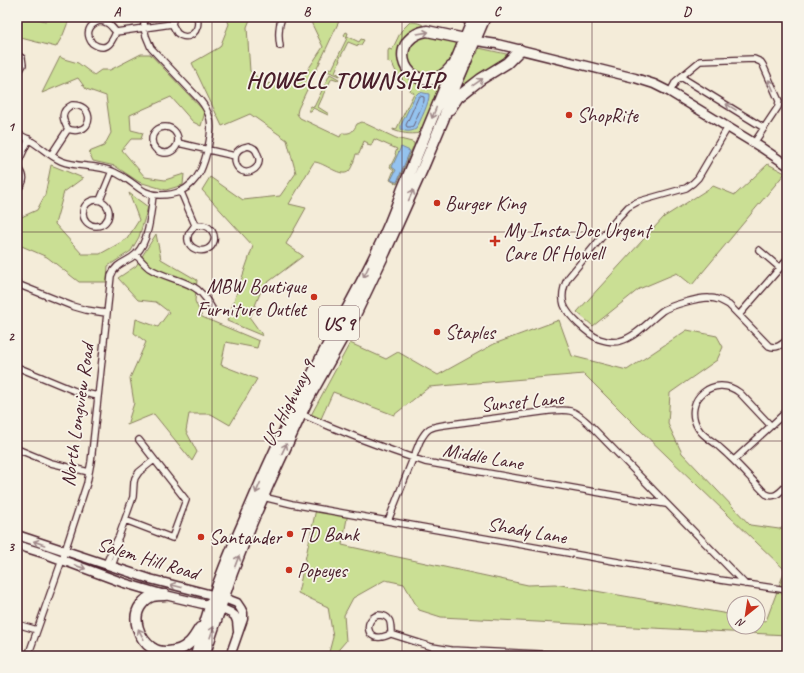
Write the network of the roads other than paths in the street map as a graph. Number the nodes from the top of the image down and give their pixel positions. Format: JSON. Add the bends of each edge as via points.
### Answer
{"nodes":[{"id":1,"x":144,"y":17,"type":"edge"},
{"id":2,"x":174,"y":17,"type":"edge"},
{"id":3,"x":197,"y":17,"type":"edge"},
{"id":4,"x":282,"y":17,"type":"edge"},
{"id":5,"x":456,"y":17,"type":"edge"},
{"id":6,"x":485,"y":17,"type":"edge"},
{"id":7,"x":784,"y":17,"type":"edge"},
{"id":8,"x":473,"y":19,"type":"edge"},
{"id":9,"x":787,"y":19,"type":"edge"},
{"id":10,"x":172,"y":24,"type":"junction"},
{"id":11,"x":144,"y":28,"type":"junction"},
{"id":12,"x":116,"y":32,"type":"junction"},
{"id":13,"x":470,"y":40,"type":"junction"},
{"id":14,"x":280,"y":46,"type":"dead end"},
{"id":15,"x":520,"y":50,"type":"junction"},
{"id":16,"x":17,"y":55,"type":"edge"},
{"id":17,"x":455,"y":63,"type":"junction"},
{"id":18,"x":17,"y":75,"type":"edge"},
{"id":19,"x":681,"y":77,"type":"junction"},
{"id":20,"x":670,"y":92,"type":"junction"},
{"id":21,"x":443,"y":120,"type":"junction"},
{"id":22,"x":728,"y":127,"type":"junction"},
{"id":23,"x":764,"y":128,"type":"junction"},
{"id":24,"x":68,"y":129,"type":"junction"},
{"id":25,"x":17,"y":134,"type":"edge"},
{"id":26,"x":29,"y":139,"type":"junction"},
{"id":27,"x":178,"y":143,"type":"junction"},
{"id":28,"x":754,"y":143,"type":"junction"},
{"id":29,"x":207,"y":150,"type":"junction"},
{"id":30,"x":51,"y":154,"type":"junction"},
{"id":31,"x":235,"y":156,"type":"junction"},
{"id":32,"x":17,"y":165,"type":"edge"},
{"id":33,"x":787,"y":165,"type":"edge"},
{"id":34,"x":112,"y":171,"type":"junction"},
{"id":35,"x":17,"y":189,"type":"edge"},
{"id":36,"x":181,"y":192,"type":"junction"},
{"id":37,"x":154,"y":195,"type":"junction"},
{"id":38,"x":100,"y":200,"type":"junction"},
{"id":39,"x":195,"y":226,"type":"junction"},
{"id":40,"x":760,"y":250,"type":"dead end"},
{"id":41,"x":136,"y":254,"type":"junction"},
{"id":42,"x":787,"y":260,"type":"edge"},
{"id":43,"x":780,"y":268,"type":"junction"},
{"id":44,"x":17,"y":284,"type":"edge"},
{"id":45,"x":213,"y":310,"type":"dead end"},
{"id":46,"x":106,"y":313,"type":"junction"},
{"id":47,"x":739,"y":315,"type":"junction"},
{"id":48,"x":787,"y":340,"type":"edge"},
{"id":49,"x":17,"y":367,"type":"edge"},
{"id":50,"x":98,"y":396,"type":"junction"},
{"id":51,"x":787,"y":411,"type":"edge"},
{"id":52,"x":301,"y":414,"type":"junction"},
{"id":53,"x":771,"y":426,"type":"junction"},
{"id":54,"x":139,"y":440,"type":"dead end"},
{"id":55,"x":17,"y":449,"type":"edge"},
{"id":56,"x":413,"y":458,"type":"junction"},
{"id":57,"x":154,"y":460,"type":"junction"},
{"id":58,"x":734,"y":460,"type":"junction"},
{"id":59,"x":89,"y":472,"type":"junction"},
{"id":60,"x":787,"y":486,"type":"edge"},
{"id":61,"x":263,"y":497,"type":"junction"},
{"id":62,"x":666,"y":504,"type":"junction"},
{"id":63,"x":125,"y":520,"type":"junction"},
{"id":64,"x":388,"y":521,"type":"junction"},
{"id":65,"x":17,"y":535,"type":"edge"},
{"id":66,"x":17,"y":545,"type":"edge"},
{"id":67,"x":65,"y":551,"type":"junction"},
{"id":68,"x":62,"y":560,"type":"junction"},
{"id":69,"x":109,"y":565,"type":"junction"},
{"id":70,"x":111,"y":578,"type":"junction"},
{"id":71,"x":745,"y":584,"type":"junction"},
{"id":72,"x":787,"y":590,"type":"edge"},
{"id":73,"x":165,"y":595,"type":"junction"},
{"id":74,"x":219,"y":597,"type":"junction"},
{"id":75,"x":213,"y":609,"type":"junction"},
{"id":76,"x":17,"y":624,"type":"edge"},
{"id":77,"x":37,"y":630,"type":"junction"},
{"id":78,"x":238,"y":634,"type":"junction"},
{"id":79,"x":391,"y":634,"type":"junction"},
{"id":80,"x":471,"y":654,"type":"edge"},
{"id":81,"x":28,"y":656,"type":"edge"},
{"id":82,"x":196,"y":656,"type":"edge"},
{"id":83,"x":204,"y":656,"type":"edge"},
{"id":84,"x":230,"y":656,"type":"edge"},
{"id":85,"x":583,"y":656,"type":"edge"}],
"edges":[{"from":1,"to":11,"type":"street"},
{"from":2,"to":10,"type":"street"},
{"from":3,"to":10,"type":"street","via":[[197,29],[188,36],[175,31]]},
{"from":4,"to":14,"type":"street","via":[[278,30]]},
{"from":5,"to":8,"type":"street"},
{"from":6,"to":13,"type":"highway","name":"US Highway 9","number":"US 9"},
{"from":7,"to":9,"type":"street"},
{"from":8,"to":13,"type":"highway","name":"US Highway 9","number":"US 9"},
{"from":10,"to":11,"type":"street"},
{"from":11,"to":12,"type":"street"},
{"from":11,"to":29,"type":"street","via":[[151,48],[206,109],[210,122]]},
{"from":12,"to":12,"type":"street","via":[[111,43],[104,47],[92,43],[88,34],[90,27],[99,21],[107,22]]},
{"from":13,"to":15,"type":"street"},
{"from":13,"to":17,"type":"highway","name":"US Highway 9","number":"US 9"},
{"from":17,"to":13,"type":"highway","one_way":true,"via":[[439,78],[422,80],[408,70],[404,61],[404,50],[410,39],[423,32]]},
{"from":13,"to":21,"type":"highway","name":"US Highway 9","number":"US 9"},
{"from":15,"to":20,"type":"street","via":[[635,78]]},
{"from":21,"to":15,"type":"highway","one_way":true,"via":[[467,90],[507,63]]},
{"from":16,"to":18,"type":"street","via":[[22,58],[23,65]]},
{"from":17,"to":74,"type":"highway","name":"US Highway 9","number":"US 9","one_way":true,"via":[[387,229],[278,442],[226,562]]},
{"from":19,"to":20,"type":"street","via":[[674,83]]},
{"from":23,"to":19,"type":"street","one_way":true},
{"from":23,"to":19,"type":"street","one_way":true,"via":[[779,101],[761,62],[754,59],[700,61]]},
{"from":20,"to":22,"type":"street"},
{"from":52,"to":21,"type":"highway","name":"US Highway 9","number":"US 9","one_way":true,"via":[[360,305]]},
{"from":22,"to":28,"type":"street"},
{"from":22,"to":47,"type":"street","via":[[693,183],[686,188],[628,207],[569,276],[563,294],[564,304],[571,317],[595,336],[612,342],[632,336],[665,309],[702,298],[722,301]]},
{"from":23,"to":28,"type":"street"},
{"from":24,"to":24,"type":"street","via":[[81,130],[87,124],[88,114],[82,106],[72,105],[65,110],[63,121]]},
{"from":24,"to":30,"type":"street"},
{"from":25,"to":26,"type":"street"},
{"from":26,"to":30,"type":"street"},
{"from":26,"to":32,"type":"street"},
{"from":27,"to":27,"type":"street","via":[[175,132],[165,127],[156,131],[152,142],[154,148],[165,153],[172,151]]},
{"from":27,"to":29,"type":"street"},
{"from":28,"to":33,"type":"street"},
{"from":29,"to":31,"type":"street"},
{"from":29,"to":36,"type":"street","via":[[200,173]]},
{"from":30,"to":34,"type":"street","via":[[71,164]]},
{"from":31,"to":31,"type":"street","via":[[239,169],[246,172],[253,171],[259,162],[252,147],[241,148]]},
{"from":32,"to":35,"type":"street","via":[[23,178],[22,185]]},
{"from":34,"to":37,"type":"street"},
{"from":34,"to":38,"type":"street"},
{"from":36,"to":37,"type":"street"},
{"from":36,"to":39,"type":"street"},
{"from":37,"to":41,"type":"street","via":[[146,237]]},
{"from":38,"to":38,"type":"street","via":[[91,201],[83,208],[83,216],[90,224],[103,223],[107,218],[108,210]]},
{"from":39,"to":39,"type":"street","via":[[189,234],[190,245],[200,251],[208,248],[214,240],[214,234],[203,225]]},
{"from":40,"to":43,"type":"street"},
{"from":41,"to":45,"type":"street","via":[[154,271],[198,291]]},
{"from":41,"to":46,"type":"street","name":"North Longview Road","via":[[112,272]]},
{"from":42,"to":43,"type":"street"},
{"from":43,"to":47,"type":"street"},
{"from":44,"to":46,"type":"street","via":[[72,306]]},
{"from":46,"to":50,"type":"street","name":"North Longview Road"},
{"from":47,"to":48,"type":"street","via":[[769,346],[780,346]]},
{"from":49,"to":50,"type":"street","via":[[75,391]]},
{"from":50,"to":59,"type":"street","name":"North Longview Road"},
{"from":51,"to":53,"type":"street"},
{"from":52,"to":56,"type":"street","name":"Middle Lane"},
{"from":61,"to":52,"type":"highway","name":"US Highway 9","number":"US 9","one_way":true},
{"from":53,"to":58,"type":"street"},
{"from":53,"to":58,"type":"street","via":[[734,389],[718,386],[708,388],[701,394],[694,408],[696,425],[702,434]]},
{"from":54,"to":57,"type":"street"},
{"from":55,"to":59,"type":"street","via":[[51,463]]},
{"from":56,"to":62,"type":"street","name":"Middle Lane","via":[[483,473]]},
{"from":56,"to":62,"type":"street","name":"Sunset Lane","via":[[420,440],[430,428],[549,411],[571,411],[588,423]]},
{"from":56,"to":64,"type":"street","name":"Sunset Lane"},
{"from":57,"to":63,"type":"street","via":[[138,472],[135,478],[133,497]]},
{"from":57,"to":63,"type":"street","via":[[186,500],[172,538]]},
{"from":58,"to":60,"type":"street","via":[[766,494],[776,495]]},
{"from":59,"to":67,"type":"street","name":"North Longview Road"},
{"from":61,"to":64,"type":"street","name":"Shady Lane"},
{"from":74,"to":61,"type":"highway","name":"US Highway 9","number":"US 9","one_way":true},
{"from":62,"to":71,"type":"street","name":"Sunset Lane"},
{"from":63,"to":69,"type":"street","via":[[117,552]]},
{"from":64,"to":71,"type":"street","name":"Shady Lane"},
{"from":67,"to":65,"type":"street","name":"Salem Hill Road","one_way":true},
{"from":66,"to":68,"type":"street","name":"Salem Hill Road"},
{"from":67,"to":68,"type":"street","name":"North Longview Road"},
{"from":67,"to":69,"type":"street","name":"Salem Hill Road"},
{"from":68,"to":70,"type":"street","name":"Salem Hill Road","one_way":true},
{"from":68,"to":77,"type":"street","name":"North Longview Road"},
{"from":69,"to":70,"type":"street"},
{"from":74,"to":69,"type":"street","name":"Salem Hill Road","one_way":true},
{"from":70,"to":73,"type":"street","name":"Salem Hill Road"},
{"from":71,"to":72,"type":"street","name":"Shady Lane"},
{"from":73,"to":75,"type":"street","name":"Salem Hill Road"},
{"from":75,"to":73,"type":"highway","one_way":true,"via":[[186,646],[179,650],[161,652],[147,644],[138,628],[136,614],[145,600]]},
{"from":74,"to":75,"type":"highway","name":"US Highway 9","number":"US 9"},
{"from":74,"to":78,"type":"street","name":"Salem Hill Road","via":[[236,603],[242,609],[243,619]]},
{"from":75,"to":78,"type":"street","name":"Salem Hill Road","via":[[235,616]]},
{"from":75,"to":82,"type":"highway","name":"US Highway 9","number":"US 9"},
{"from":83,"to":75,"type":"highway","name":"US Highway 9","number":"US 9","one_way":true},
{"from":76,"to":77,"type":"street"},
{"from":77,"to":81,"type":"street","name":"North Longview Road"},
{"from":78,"to":84,"type":"street","name":"Salem Hill Road"},
{"from":79,"to":79,"type":"street","via":[[375,636],[368,628],[369,621],[378,614],[385,616],[390,621]]},
{"from":79,"to":80,"type":"street","via":[[432,647]]},
{"from":80,"to":85,"type":"street"}]}
